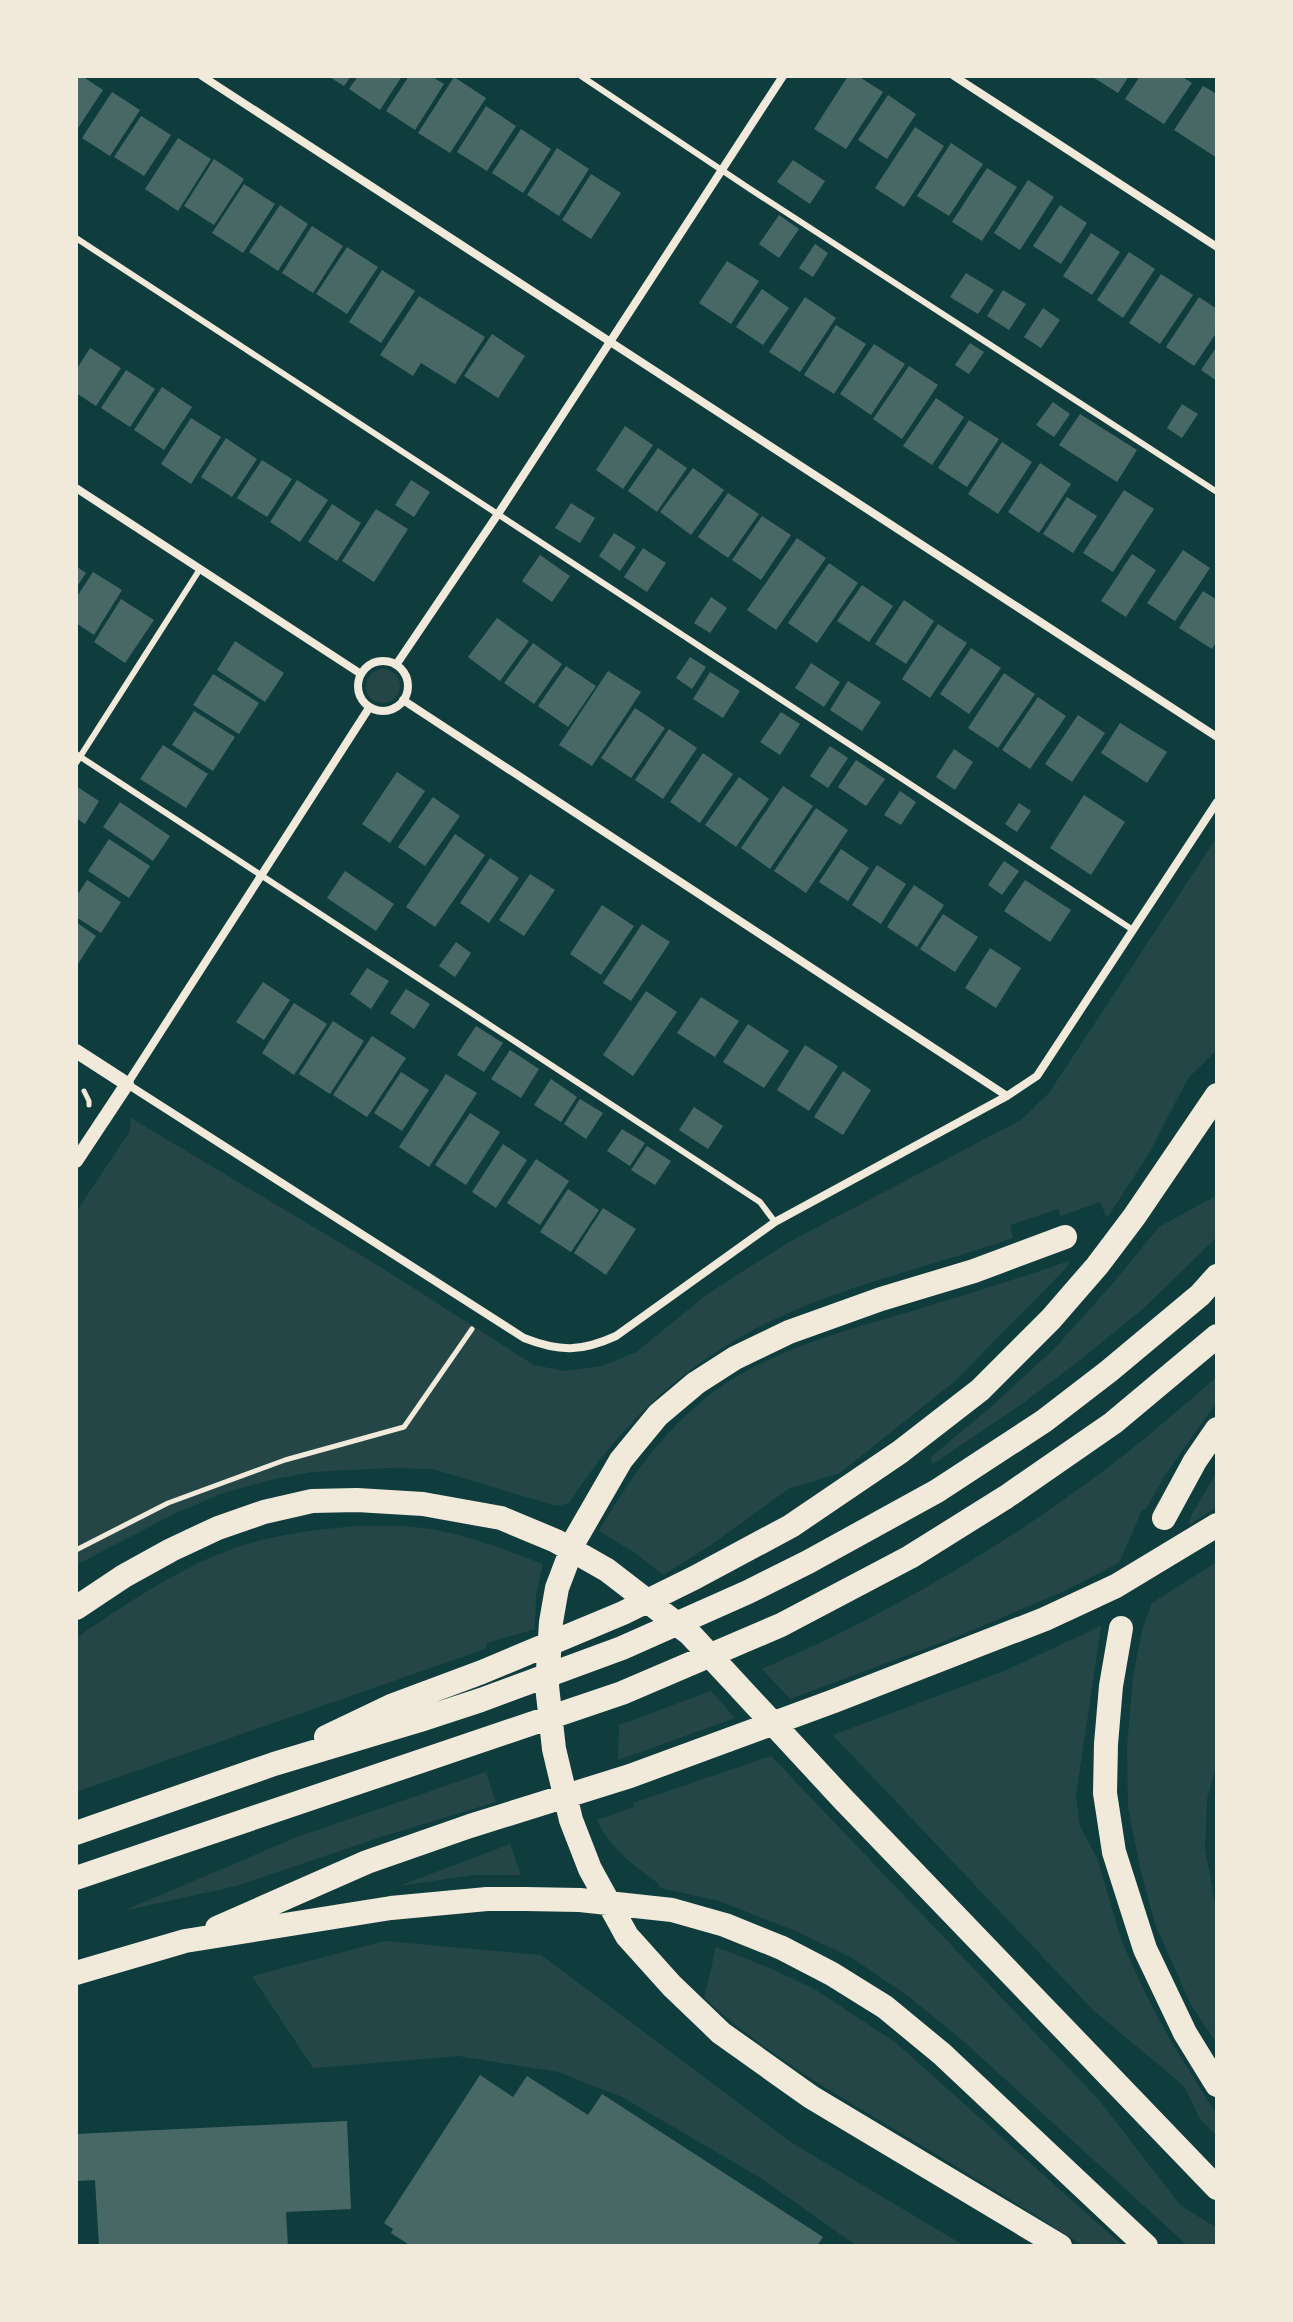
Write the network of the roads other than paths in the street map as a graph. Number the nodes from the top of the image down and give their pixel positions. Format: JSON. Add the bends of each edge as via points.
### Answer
{"nodes":[{"id":1,"x":202,"y":76,"type":"edge"},
{"id":2,"x":581,"y":76,"type":"edge"},
{"id":3,"x":783,"y":76,"type":"edge"},
{"id":4,"x":954,"y":76,"type":"edge"},
{"id":5,"x":722,"y":170,"type":"junction"},
{"id":6,"x":76,"y":238,"type":"edge"},
{"id":7,"x":1217,"y":247,"type":"edge"},
{"id":8,"x":610,"y":342,"type":"junction"},
{"id":9,"x":76,"y":488,"type":"edge"},
{"id":10,"x":1217,"y":492,"type":"edge"},
{"id":11,"x":498,"y":514,"type":"junction"},
{"id":12,"x":200,"y":569,"type":"junction"},
{"id":13,"x":396,"y":665,"type":"junction"},
{"id":14,"x":361,"y":674,"type":"junction"},
{"id":15,"x":403,"y":700,"type":"junction"},
{"id":16,"x":369,"y":708,"type":"junction"},
{"id":17,"x":1217,"y":737,"type":"edge"},
{"id":18,"x":77,"y":758,"type":"edge"},
{"id":19,"x":1217,"y":802,"type":"edge"},
{"id":20,"x":261,"y":875,"type":"junction"},
{"id":21,"x":1133,"y":930,"type":"junction"},
{"id":22,"x":76,"y":1051,"type":"edge"},
{"id":23,"x":127,"y":1084,"type":"junction"},
{"id":24,"x":1217,"y":1095,"type":"edge"},
{"id":25,"x":1007,"y":1096,"type":"junction"},
{"id":26,"x":76,"y":1161,"type":"edge"},
{"id":27,"x":775,"y":1222,"type":"junction"},
{"id":28,"x":1065,"y":1237,"type":"dead end"},
{"id":29,"x":1217,"y":1276,"type":"edge"},
{"id":30,"x":1217,"y":1336,"type":"edge"},
{"id":31,"x":1217,"y":1429,"type":"edge"},
{"id":32,"x":1164,"y":1518,"type":"dead end"},
{"id":33,"x":1217,"y":1525,"type":"edge"},
{"id":34,"x":76,"y":1608,"type":"edge"},
{"id":35,"x":1121,"y":1628,"type":"dead end"},
{"id":36,"x":274,"y":1764,"type":"junction"},
{"id":37,"x":76,"y":1833,"type":"edge"},
{"id":38,"x":76,"y":1878,"type":"edge"},
{"id":39,"x":185,"y":1941,"type":"junction"},
{"id":40,"x":76,"y":1973,"type":"edge"},
{"id":41,"x":1217,"y":2085,"type":"edge"},
{"id":42,"x":1217,"y":2188,"type":"edge"},
{"id":43,"x":1060,"y":2246,"type":"edge"},
{"id":44,"x":1146,"y":2246,"type":"edge"}],
"edges":[{"from":1,"to":8,"type":"street"},
{"from":2,"to":5,"type":"lane"},
{"from":3,"to":5,"type":"street"},
{"from":4,"to":7,"type":"street"},
{"from":5,"to":8,"type":"street"},
{"from":5,"to":10,"type":"lane"},
{"from":6,"to":11,"type":"lane"},
{"from":8,"to":11,"type":"street"},
{"from":8,"to":17,"type":"street"},
{"from":9,"to":12,"type":"street"},
{"from":11,"to":13,"type":"street"},
{"from":11,"to":21,"type":"lane"},
{"from":12,"to":14,"type":"street"},
{"from":12,"to":18,"type":"lane"},
{"from":13,"to":14,"type":"street","via":[[377,662]]},
{"from":13,"to":15,"type":"street","via":[[407,680]]},
{"from":14,"to":16,"type":"street","via":[[358,692]]},
{"from":15,"to":16,"type":"street","via":[[389,711]]},
{"from":15,"to":25,"type":"street"},
{"from":16,"to":20,"type":"street"},
{"from":18,"to":20,"type":"lane"},
{"from":19,"to":21,"type":"street"},
{"from":20,"to":23,"type":"street"},
{"from":20,"to":27,"type":"lane","via":[[760,1202]]},
{"from":21,"to":25,"type":"street","via":[[1037,1076]]},
{"from":22,"to":23,"type":"street"},
{"from":23,"to":26,"type":"street"},
{"from":23,"to":27,"type":"street","via":[[524,1338],[566,1350],[616,1336]]},
{"from":24,"to":36,"type":"highway","via":[[1160,1181],[1051,1319],[980,1390],[900,1452],[791,1526],[694,1578],[623,1613],[356,1721]]},
{"from":25,"to":27,"type":"street"},
{"from":28,"to":43,"type":"highway","via":[[789,1332],[735,1358],[658,1415],[621,1460],[576,1538],[557,1588],[547,1686],[554,1749],[571,1820],[590,1869],[636,1946],[721,2033],[811,2097]]},
{"from":29,"to":36,"type":"highway","via":[[1044,1421],[937,1491],[808,1562],[622,1648],[481,1700]]},
{"from":30,"to":38,"type":"highway","via":[[1113,1423],[1006,1497],[910,1557],[781,1625],[622,1693]]},
{"from":31,"to":32,"type":"highway"},
{"from":33,"to":39,"type":"highway","via":[[1116,1586],[1045,1619],[630,1776],[367,1862]]},
{"from":34,"to":42,"type":"highway","via":[[124,1576],[218,1528],[312,1501],[423,1504],[501,1518],[556,1541],[607,1570],[690,1634]]},
{"from":35,"to":41,"type":"highway","via":[[1106,1744],[1105,1793],[1114,1852],[1145,1949]]},
{"from":36,"to":37,"type":"highway"},
{"from":39,"to":40,"type":"highway"},
{"from":39,"to":44,"type":"highway","via":[[391,1908],[487,1899],[580,1900],[672,1910],[725,1925],[782,1948],[885,2007]]}]}
